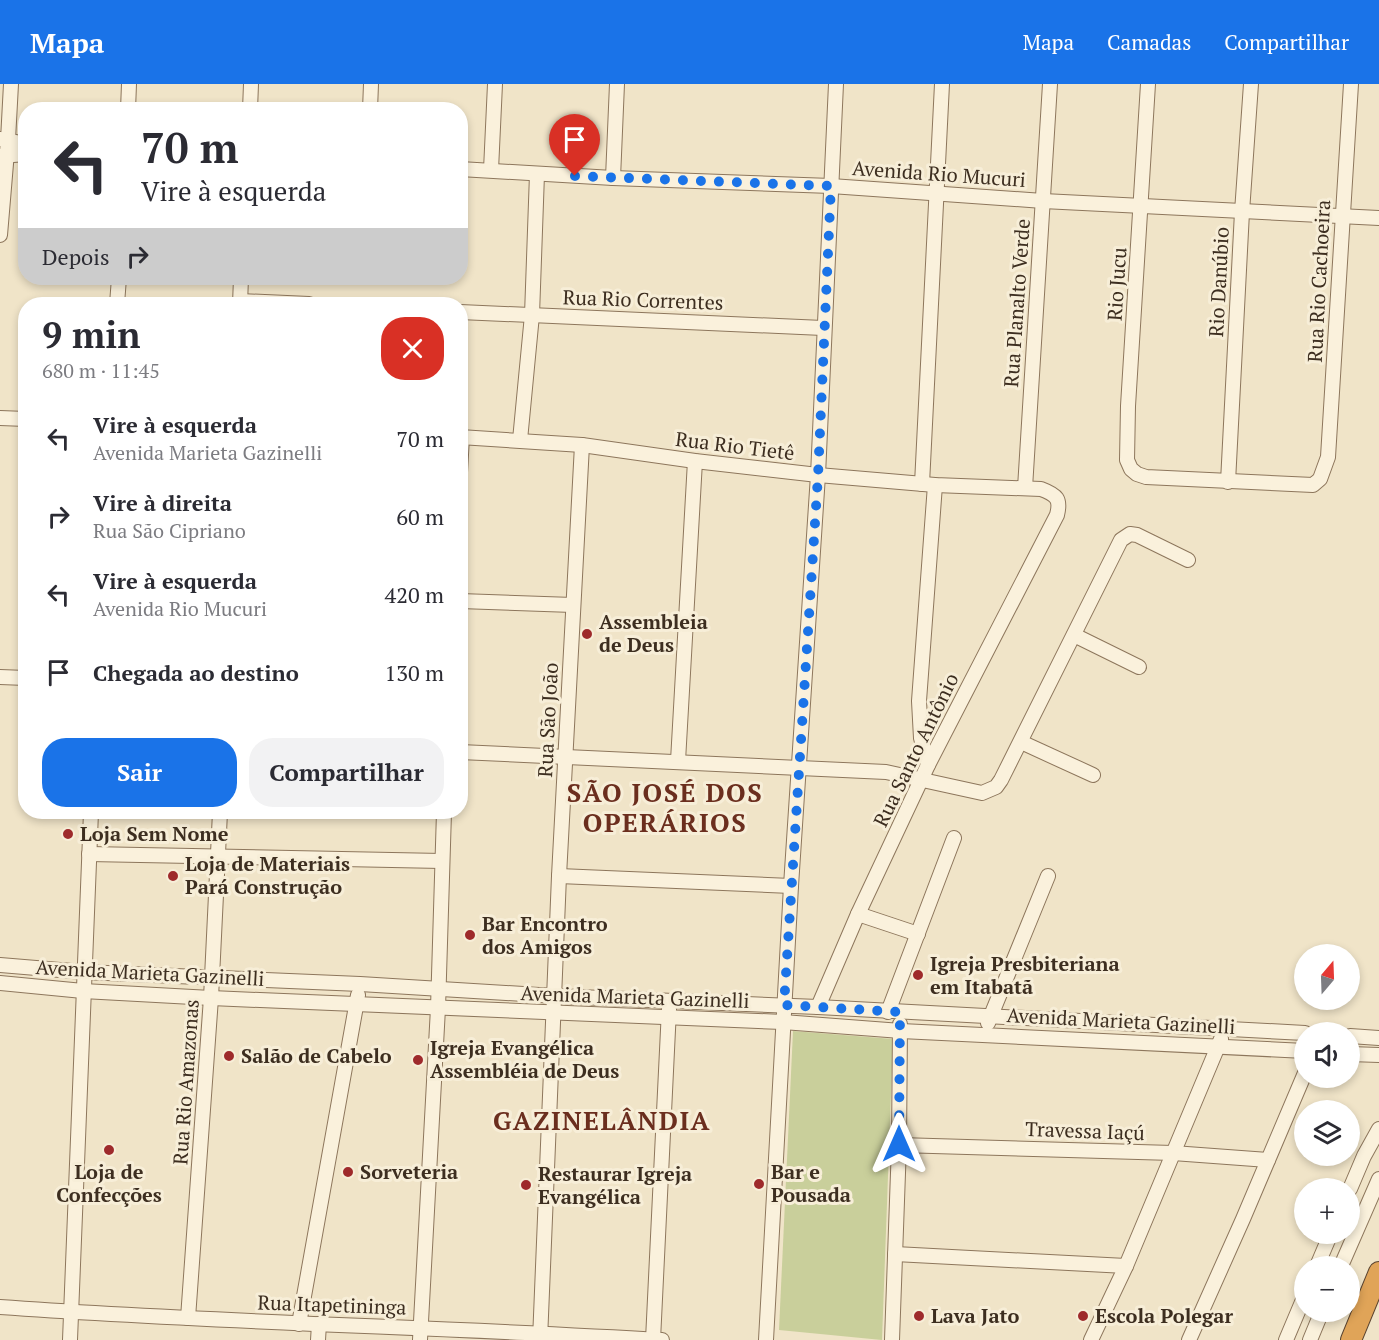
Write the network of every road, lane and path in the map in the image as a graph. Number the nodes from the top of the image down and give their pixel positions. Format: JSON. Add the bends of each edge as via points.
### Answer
{"nodes":[{"id":1,"x":11,"y":84,"type":"edge"},
{"id":2,"x":129,"y":84,"type":"edge"},
{"id":3,"x":251,"y":84,"type":"edge"},
{"id":4,"x":371,"y":84,"type":"edge"},
{"id":5,"x":495,"y":84,"type":"edge"},
{"id":6,"x":617,"y":84,"type":"edge"},
{"id":7,"x":836,"y":84,"type":"edge"},
{"id":8,"x":942,"y":84,"type":"edge"},
{"id":9,"x":1050,"y":84,"type":"edge"},
{"id":10,"x":1148,"y":84,"type":"edge"},
{"id":11,"x":1251,"y":84,"type":"edge"},
{"id":12,"x":1351,"y":84,"type":"edge"},
{"id":13,"x":128,"y":102,"type":"edge"},
{"id":14,"x":250,"y":102,"type":"edge"},
{"id":15,"x":370,"y":102,"type":"edge"},
{"id":16,"x":4,"y":140,"type":"edge"},
{"id":17,"x":18,"y":155,"type":"edge"},
{"id":18,"x":3,"y":156,"type":"edge"},
{"id":19,"x":468,"y":169,"type":"edge"},
{"id":20,"x":491,"y":170,"type":"junction"},
{"id":21,"x":537,"y":174,"type":"junction"},
{"id":22,"x":613,"y":178,"type":"junction"},
{"id":23,"x":831,"y":186,"type":"junction"},
{"id":24,"x":936,"y":194,"type":"junction"},
{"id":25,"x":1043,"y":201,"type":"junction"},
{"id":26,"x":1142,"y":206,"type":"junction"},
{"id":27,"x":1242,"y":212,"type":"junction"},
{"id":28,"x":1342,"y":216,"type":"junction"},
{"id":29,"x":1379,"y":218,"type":"edge"},
{"id":30,"x":0,"y":235,"type":"edge"},
{"id":31,"x":468,"y":312,"type":"edge"},
{"id":32,"x":532,"y":315,"type":"junction"},
{"id":33,"x":824,"y":328,"type":"junction"},
{"id":34,"x":0,"y":418,"type":"edge"},
{"id":35,"x":18,"y":419,"type":"edge"},
{"id":36,"x":468,"y":437,"type":"edge"},
{"id":37,"x":520,"y":440,"type":"junction"},
{"id":38,"x":582,"y":445,"type":"junction"},
{"id":39,"x":695,"y":461,"type":"junction"},
{"id":40,"x":818,"y":476,"type":"junction"},
{"id":41,"x":1228,"y":482,"type":"junction"},
{"id":42,"x":928,"y":484,"type":"junction"},
{"id":43,"x":1025,"y":488,"type":"junction"},
{"id":44,"x":1057,"y":515,"type":"joint"},
{"id":45,"x":1188,"y":560,"type":"dead end"},
{"id":46,"x":468,"y":601,"type":"edge"},
{"id":47,"x":573,"y":605,"type":"junction"},
{"id":48,"x":1074,"y":635,"type":"junction"},
{"id":49,"x":1139,"y":667,"type":"dead end"},
{"id":50,"x":0,"y":677,"type":"edge"},
{"id":51,"x":18,"y":678,"type":"edge"},
{"id":52,"x":1021,"y":741,"type":"junction"},
{"id":53,"x":468,"y":752,"type":"edge"},
{"id":54,"x":567,"y":757,"type":"junction"},
{"id":55,"x":678,"y":761,"type":"junction"},
{"id":56,"x":928,"y":765,"type":"junction"},
{"id":57,"x":799,"y":769,"type":"junction"},
{"id":58,"x":1093,"y":775,"type":"dead end"},
{"id":59,"x":922,"y":779,"type":"junction"},
{"id":60,"x":91,"y":819,"type":"edge"},
{"id":61,"x":220,"y":819,"type":"edge"},
{"id":62,"x":444,"y":819,"type":"edge"},
{"id":63,"x":954,"y":838,"type":"dead end"},
{"id":64,"x":90,"y":854,"type":"junction"},
{"id":65,"x":218,"y":857,"type":"junction"},
{"id":66,"x":442,"y":861,"type":"junction"},
{"id":67,"x":559,"y":876,"type":"junction"},
{"id":68,"x":1048,"y":876,"type":"dead end"},
{"id":69,"x":790,"y":886,"type":"junction"},
{"id":70,"x":858,"y":914,"type":"junction"},
{"id":71,"x":918,"y":934,"type":"junction"},
{"id":72,"x":0,"y":965,"type":"edge"},
{"id":73,"x":84,"y":972,"type":"junction"},
{"id":74,"x":212,"y":977,"type":"junction"},
{"id":75,"x":0,"y":983,"type":"edge"},
{"id":76,"x":360,"y":984,"type":"junction"},
{"id":77,"x":439,"y":988,"type":"junction"},
{"id":78,"x":83,"y":991,"type":"junction"},
{"id":79,"x":555,"y":996,"type":"junction"},
{"id":80,"x":212,"y":998,"type":"junction"},
{"id":81,"x":669,"y":1000,"type":"junction"},
{"id":82,"x":357,"y":1003,"type":"junction"},
{"id":83,"x":784,"y":1005,"type":"junction"},
{"id":84,"x":818,"y":1006,"type":"junction"},
{"id":85,"x":438,"y":1008,"type":"junction"},
{"id":86,"x":555,"y":1012,"type":"junction"},
{"id":87,"x":894,"y":1012,"type":"junction"},
{"id":88,"x":990,"y":1017,"type":"junction"},
{"id":89,"x":669,"y":1018,"type":"junction"},
{"id":90,"x":1076,"y":1021,"type":"junction"},
{"id":91,"x":783,"y":1022,"type":"junction"},
{"id":92,"x":1225,"y":1029,"type":"junction"},
{"id":93,"x":901,"y":1030,"type":"junction"},
{"id":94,"x":1294,"y":1032,"type":"edge"},
{"id":95,"x":984,"y":1034,"type":"junction"},
{"id":96,"x":1360,"y":1037,"type":"edge"},
{"id":97,"x":1073,"y":1038,"type":"junction"},
{"id":98,"x":1379,"y":1038,"type":"edge"},
{"id":99,"x":1219,"y":1046,"type":"junction"},
{"id":100,"x":1294,"y":1050,"type":"edge"},
{"id":101,"x":1360,"y":1054,"type":"edge"},
{"id":102,"x":1379,"y":1055,"type":"edge"},
{"id":103,"x":1299,"y":1088,"type":"edge"},
{"id":104,"x":1379,"y":1130,"type":"edge"},
{"id":105,"x":899,"y":1144,"type":"junction"},
{"id":106,"x":1173,"y":1153,"type":"junction"},
{"id":107,"x":1268,"y":1160,"type":"junction"},
{"id":108,"x":1355,"y":1178,"type":"edge"},
{"id":109,"x":1379,"y":1179,"type":"edge"},
{"id":110,"x":895,"y":1254,"type":"junction"},
{"id":111,"x":1345,"y":1256,"type":"edge"},
{"id":112,"x":1126,"y":1266,"type":"junction"},
{"id":113,"x":1379,"y":1272,"type":"edge"},
{"id":114,"x":0,"y":1307,"type":"edge"},
{"id":115,"x":71,"y":1312,"type":"junction"},
{"id":116,"x":188,"y":1318,"type":"junction"},
{"id":117,"x":1294,"y":1321,"type":"edge"},
{"id":118,"x":1317,"y":1322,"type":"edge"},
{"id":119,"x":299,"y":1324,"type":"junction"},
{"id":120,"x":319,"y":1324,"type":"junction"},
{"id":121,"x":421,"y":1334,"type":"edge"},
{"id":122,"x":540,"y":1337,"type":"edge"},
{"id":123,"x":1093,"y":1339,"type":"edge"},
{"id":124,"x":70,"y":1340,"type":"edge"},
{"id":125,"x":318,"y":1340,"type":"edge"},
{"id":126,"x":653,"y":1340,"type":"edge"},
{"id":127,"x":662,"y":1340,"type":"edge"},
{"id":128,"x":766,"y":1340,"type":"edge"},
{"id":129,"x":892,"y":1340,"type":"edge"},
{"id":130,"x":1188,"y":1340,"type":"edge"},
{"id":131,"x":1286,"y":1340,"type":"edge"},
{"id":132,"x":1310,"y":1340,"type":"edge"},
{"id":133,"x":1351,"y":1340,"type":"edge"}],
"edges":[{"from":1,"to":16,"type":"street"},
{"from":2,"to":13,"type":"street"},
{"from":3,"to":14,"type":"street"},
{"from":4,"to":15,"type":"street"},
{"from":5,"to":20,"type":"street"},
{"from":6,"to":22,"type":"street"},
{"from":7,"to":23,"type":"street"},
{"from":8,"to":24,"type":"street"},
{"from":9,"to":25,"type":"street","name":"Rua Planalto Verde"},
{"from":10,"to":26,"type":"street","name":"Rio Jucu"},
{"from":11,"to":27,"type":"street","name":"Rio Danúbio"},
{"from":12,"to":28,"type":"street","name":"Rua Rio Cachoeira"},
{"from":16,"to":18,"type":"street"},
{"from":17,"to":18,"type":"street"},
{"from":18,"to":30,"type":"street"},
{"from":19,"to":20,"type":"street","name":"Avenida Rio Mucuri"},
{"from":20,"to":21,"type":"street","name":"Avenida Rio Mucuri"},
{"from":21,"to":22,"type":"street","name":"Avenida Rio Mucuri"},
{"from":21,"to":32,"type":"street"},
{"from":22,"to":23,"type":"street","name":"Avenida Rio Mucuri"},
{"from":23,"to":24,"type":"street","name":"Avenida Rio Mucuri"},
{"from":23,"to":33,"type":"street"},
{"from":24,"to":25,"type":"street","name":"Avenida Rio Mucuri"},
{"from":24,"to":42,"type":"street"},
{"from":25,"to":26,"type":"street","name":"Avenida Rio Mucuri"},
{"from":25,"to":43,"type":"street","name":"Rua Planalto Verde"},
{"from":26,"to":27,"type":"street","name":"Avenida Rio Mucuri"},
{"from":26,"to":41,"type":"street","name":"Rio Jucu","via":[[1127,460],[1131,469],[1146,477]]},
{"from":27,"to":28,"type":"street","name":"Avenida Rio Mucuri"},
{"from":27,"to":41,"type":"street","name":"Rio Danúbio"},
{"from":28,"to":29,"type":"street","name":"Avenida Rio Mucuri"},
{"from":28,"to":41,"type":"street","name":"Rua Rio Cachoeira","via":[[1328,457],[1320,479],[1313,485]]},
{"from":31,"to":32,"type":"street","name":"Rua Rio Correntes"},
{"from":32,"to":33,"type":"street","name":"Rua Rio Correntes"},
{"from":32,"to":37,"type":"street"},
{"from":33,"to":40,"type":"street"},
{"from":34,"to":35,"type":"street"},
{"from":36,"to":37,"type":"street","name":"Rua Rio Tietê"},
{"from":37,"to":38,"type":"street","name":"Rua Rio Tietê"},
{"from":38,"to":39,"type":"street","name":"Rua Rio Tietê"},
{"from":38,"to":47,"type":"street","name":"Rua São João"},
{"from":39,"to":40,"type":"street","name":"Rua Rio Tietê"},
{"from":39,"to":55,"type":"street"},
{"from":40,"to":42,"type":"street","name":"Rua Rio Tietê"},
{"from":40,"to":57,"type":"street"},
{"from":42,"to":43,"type":"street","name":"Rua Rio Tietê"},
{"from":42,"to":56,"type":"street","via":[[919,701],[921,738]]},
{"from":43,"to":44,"type":"street","name":"Rua Rio Tietê","via":[[1051,493],[1059,504]]},
{"from":44,"to":56,"type":"street","name":"Rua Santo Antônio"},
{"from":45,"to":48,"type":"street","via":[[1137,535],[1125,536]]},
{"from":46,"to":47,"type":"street"},
{"from":47,"to":54,"type":"street","name":"Rua São João"},
{"from":48,"to":49,"type":"street"},
{"from":48,"to":52,"type":"street"},
{"from":50,"to":51,"type":"street"},
{"from":52,"to":58,"type":"street"},
{"from":52,"to":59,"type":"street","via":[[991,791],[982,793]]},
{"from":53,"to":54,"type":"street"},
{"from":54,"to":55,"type":"street"},
{"from":54,"to":67,"type":"street","name":"Rua São João"},
{"from":55,"to":57,"type":"street"},
{"from":56,"to":59,"type":"street","name":"Rua Santo Antônio"},
{"from":57,"to":59,"type":"street","via":[[886,772]]},
{"from":57,"to":69,"type":"street"},
{"from":59,"to":70,"type":"street","name":"Rua Santo Antônio"},
{"from":60,"to":64,"type":"street"},
{"from":61,"to":65,"type":"street","name":"Rua Rio Amazonas"},
{"from":62,"to":66,"type":"street"},
{"from":63,"to":71,"type":"street"},
{"from":64,"to":65,"type":"street"},
{"from":64,"to":73,"type":"street"},
{"from":65,"to":66,"type":"street"},
{"from":65,"to":74,"type":"street","name":"Rua Rio Amazonas"},
{"from":66,"to":77,"type":"street"},
{"from":67,"to":69,"type":"street"},
{"from":67,"to":79,"type":"street","name":"Rua São João"},
{"from":68,"to":88,"type":"street"},
{"from":69,"to":83,"type":"street"},
{"from":70,"to":71,"type":"street"},
{"from":70,"to":84,"type":"street","name":"Rua Santo Antônio"},
{"from":71,"to":87,"type":"street"},
{"from":72,"to":73,"type":"street","name":"Avenida Marieta Gazinelli"},
{"from":73,"to":74,"type":"street","name":"Avenida Marieta Gazinelli"},
{"from":73,"to":78,"type":"street"},
{"from":74,"to":76,"type":"street","name":"Avenida Marieta Gazinelli"},
{"from":74,"to":80,"type":"street","name":"Rua Rio Amazonas"},
{"from":75,"to":78,"type":"street","name":"Avenida Marieta Gazinelli"},
{"from":76,"to":77,"type":"street","name":"Avenida Marieta Gazinelli"},
{"from":76,"to":82,"type":"street"},
{"from":77,"to":79,"type":"street","name":"Avenida Marieta Gazinelli"},
{"from":77,"to":85,"type":"street"},
{"from":78,"to":80,"type":"street","name":"Avenida Marieta Gazinelli"},
{"from":78,"to":115,"type":"street"},
{"from":79,"to":81,"type":"street","name":"Avenida Marieta Gazinelli"},
{"from":79,"to":86,"type":"street","name":"Rua São João"},
{"from":80,"to":82,"type":"street","name":"Avenida Marieta Gazinelli"},
{"from":80,"to":116,"type":"street","name":"Rua Rio Amazonas"},
{"from":81,"to":83,"type":"street","name":"Avenida Marieta Gazinelli"},
{"from":81,"to":89,"type":"street"},
{"from":82,"to":85,"type":"street","name":"Avenida Marieta Gazinelli"},
{"from":82,"to":119,"type":"street"},
{"from":83,"to":84,"type":"street","name":"Avenida Marieta Gazinelli"},
{"from":83,"to":91,"type":"street"},
{"from":84,"to":87,"type":"street","name":"Avenida Marieta Gazinelli"},
{"from":85,"to":86,"type":"street","name":"Avenida Marieta Gazinelli"},
{"from":85,"to":121,"type":"street"},
{"from":86,"to":89,"type":"street","name":"Avenida Marieta Gazinelli"},
{"from":86,"to":122,"type":"street","name":"Rua São João"},
{"from":87,"to":88,"type":"street","name":"Avenida Marieta Gazinelli"},
{"from":87,"to":93,"type":"street"},
{"from":88,"to":90,"type":"street","name":"Avenida Marieta Gazinelli"},
{"from":88,"to":95,"type":"street"},
{"from":89,"to":91,"type":"street","name":"Avenida Marieta Gazinelli"},
{"from":89,"to":126,"type":"street"},
{"from":90,"to":92,"type":"street","name":"Avenida Marieta Gazinelli"},
{"from":90,"to":97,"type":"street"},
{"from":91,"to":93,"type":"street","name":"Avenida Marieta Gazinelli"},
{"from":91,"to":128,"type":"street"},
{"from":92,"to":94,"type":"street","name":"Avenida Marieta Gazinelli"},
{"from":92,"to":99,"type":"street"},
{"from":93,"to":95,"type":"street","name":"Avenida Marieta Gazinelli"},
{"from":93,"to":105,"type":"street"},
{"from":95,"to":97,"type":"street","name":"Avenida Marieta Gazinelli"},
{"from":96,"to":98,"type":"street"},
{"from":97,"to":99,"type":"street","name":"Avenida Marieta Gazinelli"},
{"from":99,"to":100,"type":"street","name":"Avenida Marieta Gazinelli"},
{"from":99,"to":106,"type":"street"},
{"from":101,"to":102,"type":"street"},
{"from":103,"to":107,"type":"street"},
{"from":104,"to":108,"type":"street"},
{"from":105,"to":106,"type":"street","name":"Travessa Iaçú"},
{"from":105,"to":110,"type":"street"},
{"from":106,"to":107,"type":"street","name":"Travessa Iaçú"},
{"from":106,"to":112,"type":"street"},
{"from":107,"to":130,"type":"street"},
{"from":109,"to":111,"type":"street"},
{"from":110,"to":112,"type":"street"},
{"from":110,"to":129,"type":"street"},
{"from":112,"to":123,"type":"street"},
{"from":113,"to":133,"type":"highway"},
{"from":114,"to":115,"type":"street","name":"Rua Itapetininga"},
{"from":115,"to":116,"type":"street","name":"Rua Itapetininga"},
{"from":115,"to":124,"type":"street"},
{"from":116,"to":119,"type":"street","name":"Rua Itapetininga"},
{"from":117,"to":131,"type":"street"},
{"from":118,"to":132,"type":"street"},
{"from":119,"to":120,"type":"street","name":"Rua Itapetininga"},
{"from":120,"to":121,"type":"street","name":"Rua Itapetininga"},
{"from":120,"to":125,"type":"street"},
{"from":121,"to":122,"type":"street","name":"Rua Itapetininga"},
{"from":122,"to":126,"type":"street","name":"Rua Itapetininga"},
{"from":126,"to":127,"type":"street","name":"Rua Itapetininga"}]}
